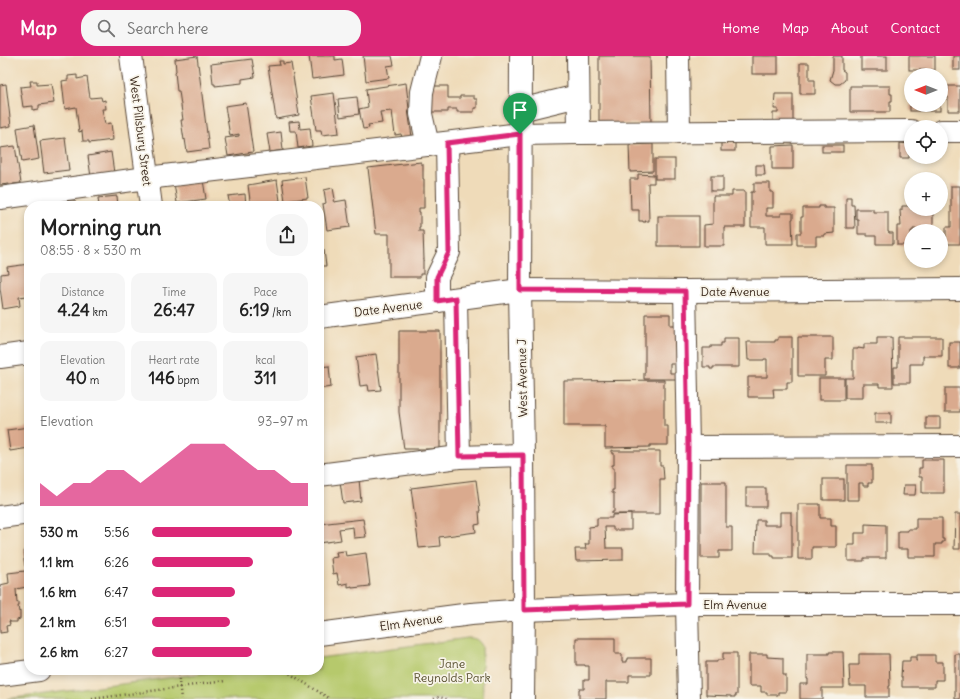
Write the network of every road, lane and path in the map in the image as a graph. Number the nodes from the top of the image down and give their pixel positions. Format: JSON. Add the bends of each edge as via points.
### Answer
{"nodes":[{"id":1,"x":131,"y":56,"type":"edge"},
{"id":2,"x":431,"y":56,"type":"edge"},
{"id":3,"x":521,"y":56,"type":"edge"},
{"id":4,"x":578,"y":56,"type":"edge"},
{"id":5,"x":678,"y":56,"type":"edge"},
{"id":6,"x":578,"y":96,"type":"junction"},
{"id":7,"x":520,"y":110,"type":"junction"},
{"id":8,"x":904,"y":131,"type":"edge"},
{"id":9,"x":948,"y":131,"type":"edge"},
{"id":10,"x":960,"y":131,"type":"edge"},
{"id":11,"x":579,"y":133,"type":"junction"},
{"id":12,"x":679,"y":133,"type":"junction"},
{"id":13,"x":520,"y":134,"type":"junction"},
{"id":14,"x":438,"y":144,"type":"junction"},
{"id":15,"x":147,"y":178,"type":"junction"},
{"id":16,"x":0,"y":198,"type":"edge"},
{"id":17,"x":150,"y":201,"type":"edge"},
{"id":18,"x":960,"y":289,"type":"edge"},
{"id":19,"x":520,"y":290,"type":"junction"},
{"id":20,"x":685,"y":291,"type":"junction"},
{"id":21,"x":447,"y":300,"type":"junction"},
{"id":22,"x":324,"y":316,"type":"edge"},
{"id":23,"x":24,"y":354,"type":"edge"},
{"id":24,"x":0,"y":357,"type":"edge"},
{"id":25,"x":960,"y":446,"type":"edge"},
{"id":26,"x":688,"y":447,"type":"junction"},
{"id":27,"x":523,"y":455,"type":"junction"},
{"id":28,"x":459,"y":456,"type":"junction"},
{"id":29,"x":324,"y":474,"type":"edge"},
{"id":30,"x":24,"y":514,"type":"edge"},
{"id":31,"x":0,"y":517,"type":"edge"},
{"id":32,"x":687,"y":604,"type":"junction"},
{"id":33,"x":960,"y":604,"type":"edge"},
{"id":34,"x":524,"y":610,"type":"junction"},
{"id":35,"x":324,"y":633,"type":"edge"},
{"id":36,"x":24,"y":672,"type":"edge"},
{"id":37,"x":0,"y":675,"type":"edge"},
{"id":38,"x":178,"y":675,"type":"edge"},
{"id":39,"x":292,"y":675,"type":"edge"},
{"id":40,"x":224,"y":681,"type":"dead end"},
{"id":41,"x":179,"y":687,"type":"junction"},
{"id":42,"x":92,"y":699,"type":"edge"},
{"id":43,"x":181,"y":699,"type":"edge"},
{"id":44,"x":330,"y":699,"type":"edge"},
{"id":45,"x":434,"y":699,"type":"edge"},
{"id":46,"x":447,"y":699,"type":"edge"},
{"id":47,"x":523,"y":699,"type":"edge"},
{"id":48,"x":689,"y":699,"type":"edge"}],
"edges":[{"from":1,"to":15,"type":"street","name":"West Pillsbury Street"},
{"from":2,"to":14,"type":"street","via":[[422,92],[421,114]]},
{"from":3,"to":7,"type":"street","name":"West Avenue J"},
{"from":4,"to":6,"type":"street"},
{"from":5,"to":12,"type":"street"},
{"from":6,"to":7,"type":"street"},
{"from":6,"to":11,"type":"street"},
{"from":7,"to":13,"type":"street","name":"West Avenue J"},
{"from":8,"to":12,"type":"street"},
{"from":9,"to":10,"type":"street"},
{"from":11,"to":12,"type":"street"},
{"from":11,"to":13,"type":"street"},
{"from":13,"to":14,"type":"street"},
{"from":13,"to":19,"type":"street","name":"West Avenue J"},
{"from":14,"to":15,"type":"street"},
{"from":14,"to":21,"type":"street","via":[[449,252],[437,277]]},
{"from":15,"to":16,"type":"street"},
{"from":15,"to":17,"type":"street","name":"West Pillsbury Street"},
{"from":18,"to":20,"type":"street","name":"Date Avenue"},
{"from":19,"to":20,"type":"street","name":"Date Avenue"},
{"from":19,"to":21,"type":"street","name":"Date Avenue"},
{"from":19,"to":27,"type":"street","name":"West Avenue J"},
{"from":20,"to":26,"type":"street"},
{"from":21,"to":22,"type":"street","name":"Date Avenue"},
{"from":21,"to":28,"type":"street"},
{"from":23,"to":24,"type":"street"},
{"from":25,"to":26,"type":"street"},
{"from":26,"to":32,"type":"street"},
{"from":27,"to":28,"type":"street"},
{"from":27,"to":34,"type":"street","name":"West Avenue J"},
{"from":28,"to":29,"type":"street"},
{"from":30,"to":31,"type":"street"},
{"from":32,"to":33,"type":"street","name":"Elm Avenue"},
{"from":32,"to":34,"type":"street","name":"Elm Avenue"},
{"from":32,"to":48,"type":"street"},
{"from":34,"to":35,"type":"street","name":"Elm Avenue","via":[[471,614]]},
{"from":34,"to":47,"type":"street","name":"West Avenue J"},
{"from":36,"to":37,"type":"street"},
{"from":38,"to":41,"type":"path"},
{"from":39,"to":44,"type":"path"},
{"from":40,"to":41,"type":"path"},
{"from":41,"to":42,"type":"path"},
{"from":41,"to":43,"type":"path"},
{"from":45,"to":46,"type":"path"}]}
